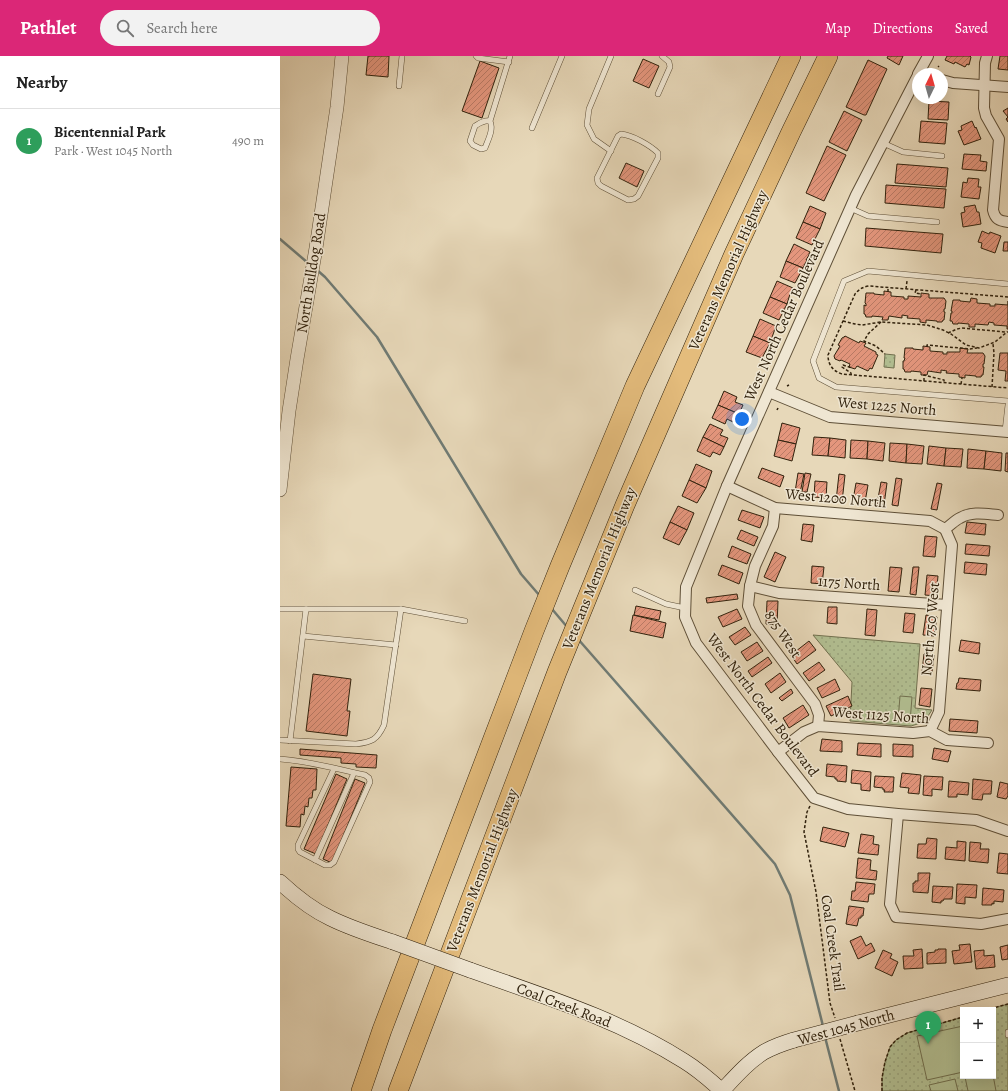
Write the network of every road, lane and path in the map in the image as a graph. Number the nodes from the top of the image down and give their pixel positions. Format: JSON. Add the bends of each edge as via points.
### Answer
{"nodes":[{"id":1,"x":342,"y":56,"type":"edge"},
{"id":2,"x":402,"y":56,"type":"edge"},
{"id":3,"x":476,"y":56,"type":"edge"},
{"id":4,"x":510,"y":56,"type":"edge"},
{"id":5,"x":562,"y":56,"type":"edge"},
{"id":6,"x":611,"y":56,"type":"edge"},
{"id":7,"x":662,"y":56,"type":"edge"},
{"id":8,"x":791,"y":56,"type":"edge"},
{"id":9,"x":828,"y":56,"type":"edge"},
{"id":10,"x":928,"y":56,"type":"edge"},
{"id":11,"x":987,"y":56,"type":"edge"},
{"id":12,"x":508,"y":62,"type":"junction"},
{"id":13,"x":923,"y":68,"type":"edge"},
{"id":14,"x":948,"y":82,"type":"edge"},
{"id":15,"x":984,"y":85,"type":"junction"},
{"id":16,"x":400,"y":86,"type":"dead end"},
{"id":17,"x":1008,"y":87,"type":"edge"},
{"id":18,"x":912,"y":90,"type":"edge"},
{"id":19,"x":658,"y":94,"type":"dead end"},
{"id":20,"x":490,"y":121,"type":"junction"},
{"id":21,"x":532,"y":128,"type":"dead end"},
{"id":22,"x":1003,"y":139,"type":"edge"},
{"id":23,"x":883,"y":143,"type":"junction"},
{"id":24,"x":611,"y":151,"type":"junction"},
{"id":25,"x":942,"y":156,"type":"dead end"},
{"id":26,"x":850,"y":208,"type":"junction"},
{"id":27,"x":937,"y":222,"type":"dead end"},
{"id":28,"x":1008,"y":222,"type":"edge"},
{"id":29,"x":1008,"y":284,"type":"edge"},
{"id":30,"x":888,"y":288,"type":"junction"},
{"id":31,"x":916,"y":290,"type":"junction"},
{"id":32,"x":926,"y":290,"type":"junction"},
{"id":33,"x":888,"y":292,"type":"dead end"},
{"id":34,"x":921,"y":294,"type":"dead end"},
{"id":35,"x":925,"y":294,"type":"dead end"},
{"id":36,"x":975,"y":294,"type":"junction"},
{"id":37,"x":1008,"y":297,"type":"edge"},
{"id":38,"x":975,"y":299,"type":"dead end"},
{"id":39,"x":843,"y":321,"type":"junction"},
{"id":40,"x":881,"y":322,"type":"junction"},
{"id":41,"x":1007,"y":332,"type":"edge"},
{"id":42,"x":948,"y":333,"type":"junction"},
{"id":43,"x":992,"y":344,"type":"junction"},
{"id":44,"x":927,"y":347,"type":"dead end"},
{"id":45,"x":979,"y":348,"type":"junction"},
{"id":46,"x":885,"y":354,"type":"dead end"},
{"id":47,"x":851,"y":374,"type":"junction"},
{"id":48,"x":962,"y":378,"type":"dead end"},
{"id":49,"x":924,"y":381,"type":"junction"},
{"id":50,"x":944,"y":383,"type":"junction"},
{"id":51,"x":961,"y":384,"type":"junction"},
{"id":52,"x":992,"y":386,"type":"junction"},
{"id":53,"x":1008,"y":388,"type":"edge"},
{"id":54,"x":769,"y":392,"type":"junction"},
{"id":55,"x":1008,"y":401,"type":"edge"},
{"id":56,"x":1008,"y":405,"type":"edge"},
{"id":57,"x":1006,"y":431,"type":"edge"},
{"id":58,"x":727,"y":486,"type":"junction"},
{"id":59,"x":280,"y":490,"type":"edge"},
{"id":60,"x":776,"y":508,"type":"junction"},
{"id":61,"x":998,"y":515,"type":"dead end"},
{"id":62,"x":945,"y":529,"type":"junction"},
{"id":63,"x":750,"y":586,"type":"junction"},
{"id":64,"x":634,"y":590,"type":"dead end"},
{"id":65,"x":947,"y":605,"type":"junction"},
{"id":66,"x":685,"y":608,"type":"junction"},
{"id":67,"x":280,"y":609,"type":"edge"},
{"id":68,"x":306,"y":609,"type":"junction"},
{"id":69,"x":401,"y":609,"type":"junction"},
{"id":70,"x":465,"y":621,"type":"dead end"},
{"id":71,"x":303,"y":636,"type":"junction"},
{"id":72,"x":396,"y":645,"type":"junction"},
{"id":73,"x":818,"y":726,"type":"junction"},
{"id":74,"x":930,"y":731,"type":"junction"},
{"id":75,"x":280,"y":740,"type":"edge"},
{"id":76,"x":290,"y":740,"type":"junction"},
{"id":77,"x":988,"y":743,"type":"dead end"},
{"id":78,"x":778,"y":752,"type":"junction"},
{"id":79,"x":280,"y":759,"type":"edge"},
{"id":80,"x":333,"y":768,"type":"junction"},
{"id":81,"x":354,"y":773,"type":"junction"},
{"id":82,"x":814,"y":798,"type":"junction"},
{"id":83,"x":898,"y":814,"type":"junction"},
{"id":84,"x":1008,"y":831,"type":"edge"},
{"id":85,"x":315,"y":860,"type":"junction"},
{"id":86,"x":280,"y":882,"type":"edge"},
{"id":87,"x":1008,"y":919,"type":"edge"},
{"id":88,"x":1008,"y":986,"type":"edge"},
{"id":89,"x":1008,"y":1004,"type":"edge"},
{"id":90,"x":996,"y":1007,"type":"edge"},
{"id":91,"x":960,"y":1018,"type":"edge"},
{"id":92,"x":836,"y":1024,"type":"dead end"},
{"id":93,"x":840,"y":1038,"type":"dead end"},
{"id":94,"x":361,"y":1091,"type":"edge"},
{"id":95,"x":398,"y":1091,"type":"edge"},
{"id":96,"x":722,"y":1091,"type":"edge"},
{"id":97,"x":855,"y":1091,"type":"edge"},
{"id":98,"x":882,"y":1091,"type":"edge"}],
"edges":[{"from":1,"to":59,"type":"street","name":"North Bulldog Road"},
{"from":2,"to":16,"type":"lane"},
{"from":3,"to":12,"type":"lane"},
{"from":4,"to":12,"type":"lane"},
{"from":5,"to":21,"type":"lane"},
{"from":6,"to":24,"type":"lane","via":[[589,109],[587,124],[594,139]]},
{"from":7,"to":19,"type":"lane","via":[[669,62],[670,67]]},
{"from":8,"to":94,"type":"highway","via":[[634,386],[534,631]]},
{"from":9,"to":95,"type":"highway","name":"Veterans Memorial Highway","via":[[731,261],[625,504],[557,672]]},
{"from":10,"to":13,"type":"street","name":"West North Cedar Boulevard"},
{"from":11,"to":15,"type":"street"},
{"from":12,"to":20,"type":"lane"},
{"from":14,"to":15,"type":"street"},
{"from":15,"to":17,"type":"street"},
{"from":15,"to":22,"type":"street","via":[[983,101],[986,116]]},
{"from":18,"to":23,"type":"street","name":"West North Cedar Boulevard"},
{"from":20,"to":20,"type":"lane","via":[[491,132],[485,148],[473,145],[470,141],[475,126],[480,122]]},
{"from":22,"to":28,"type":"street","via":[[993,210],[996,218]]},
{"from":23,"to":25,"type":"lane","via":[[903,152]]},
{"from":23,"to":26,"type":"street","name":"West North Cedar Boulevard"},
{"from":24,"to":24,"type":"lane","via":[[621,134],[653,148],[658,153],[658,158],[634,199],[628,200],[598,183],[597,178]]},
{"from":26,"to":27,"type":"lane","via":[[868,216]]},
{"from":26,"to":54,"type":"street","name":"West North Cedar Boulevard"},
{"from":29,"to":55,"type":"lane","via":[[868,271],[844,281],[813,361],[819,378],[836,388]]},
{"from":30,"to":31,"type":"path"},
{"from":30,"to":33,"type":"path"},
{"from":30,"to":39,"type":"path","via":[[869,286],[859,290]]},
{"from":31,"to":32,"type":"path"},
{"from":31,"to":34,"type":"path","via":[[915,293]]},
{"from":32,"to":35,"type":"path"},
{"from":32,"to":36,"type":"path"},
{"from":36,"to":37,"type":"path"},
{"from":36,"to":38,"type":"path"},
{"from":39,"to":40,"type":"path","via":[[862,325]]},
{"from":39,"to":47,"type":"path","via":[[828,360],[837,373]]},
{"from":40,"to":42,"type":"path","via":[[923,324]]},
{"from":40,"to":46,"type":"path","via":[[868,334],[864,342],[876,346]]},
{"from":41,"to":42,"type":"path","via":[[972,328],[957,329]]},
{"from":41,"to":43,"type":"path"},
{"from":42,"to":45,"type":"path","via":[[966,344]]},
{"from":43,"to":45,"type":"path"},
{"from":43,"to":52,"type":"path"},
{"from":44,"to":45,"type":"path"},
{"from":47,"to":47,"type":"path","via":[[842,367],[842,365],[852,368]]},
{"from":47,"to":49,"type":"path"},
{"from":48,"to":51,"type":"path"},
{"from":49,"to":50,"type":"path"},
{"from":49,"to":50,"type":"path","via":[[924,375],[944,380]]},
{"from":50,"to":51,"type":"path"},
{"from":51,"to":52,"type":"path"},
{"from":52,"to":53,"type":"path"},
{"from":54,"to":57,"type":"street","name":"West 1225 North","via":[[830,417]]},
{"from":54,"to":58,"type":"street","name":"West North Cedar Boulevard"},
{"from":56,"to":57,"type":"lane"},
{"from":58,"to":60,"type":"street","name":"West 1200 North"},
{"from":58,"to":66,"type":"street","name":"West North Cedar Boulevard","via":[[686,587]]},
{"from":60,"to":62,"type":"street","name":"West 1200 North","via":[[930,521]]},
{"from":60,"to":63,"type":"street","name":"875 West","via":[[773,526],[755,566]]},
{"from":61,"to":62,"type":"street","via":[[969,514]]},
{"from":62,"to":65,"type":"street","name":"North 750 West","via":[[952,545]]},
{"from":63,"to":65,"type":"street","name":"1175 North","via":[[779,593]]},
{"from":63,"to":73,"type":"street","name":"875 West","via":[[748,606],[756,625],[815,704],[819,715]]},
{"from":64,"to":66,"type":"lane","via":[[666,604]]},
{"from":65,"to":74,"type":"street","name":"North 750 West","via":[[939,712]]},
{"from":66,"to":78,"type":"street","name":"West North Cedar Boulevard","via":[[685,617],[696,643]]},
{"from":67,"to":68,"type":"lane"},
{"from":68,"to":69,"type":"lane"},
{"from":68,"to":71,"type":"lane"},
{"from":69,"to":70,"type":"lane"},
{"from":69,"to":72,"type":"lane"},
{"from":71,"to":72,"type":"lane"},
{"from":71,"to":76,"type":"lane"},
{"from":72,"to":76,"type":"lane","via":[[384,726],[374,740],[356,744]]},
{"from":73,"to":74,"type":"street","name":"West 1125 North","via":[[913,733]]},
{"from":73,"to":78,"type":"street","name":"West 1125 North","via":[[804,732]]},
{"from":74,"to":77,"type":"street","name":"West 1125 North","via":[[947,740]]},
{"from":75,"to":76,"type":"lane"},
{"from":78,"to":82,"type":"street","name":"West North Cedar Boulevard"},
{"from":79,"to":80,"type":"lane"},
{"from":80,"to":81,"type":"lane"},
{"from":80,"to":85,"type":"lane","via":[[298,845],[300,852]]},
{"from":81,"to":85,"type":"lane"},
{"from":81,"to":85,"type":"lane","via":[[370,778],[367,790],[334,862],[325,865]]},
{"from":82,"to":83,"type":"street","name":"West North Cedar Boulevard","via":[[848,809]]},
{"from":82,"to":92,"type":"path","name":"Coal Creek Trail","via":[[807,812],[804,832],[816,892],[830,1002]]},
{"from":83,"to":84,"type":"street","name":"West North Cedar Boulevard","via":[[976,820]]},
{"from":83,"to":87,"type":"street","via":[[890,904],[896,917],[981,924]]},
{"from":86,"to":96,"type":"main road","name":"Coal Creek Road","bridge":true,"via":[[302,901],[348,926],[597,1016],[629,1031],[685,1061]]},
{"from":88,"to":96,"type":"main road","name":"West 1045 North","bridge":true,"via":[[794,1040],[758,1056]]},
{"from":89,"to":90,"type":"path"},
{"from":91,"to":98,"type":"path","via":[[907,1033],[896,1040],[890,1047],[885,1062]]},
{"from":93,"to":97,"type":"path"}]}
